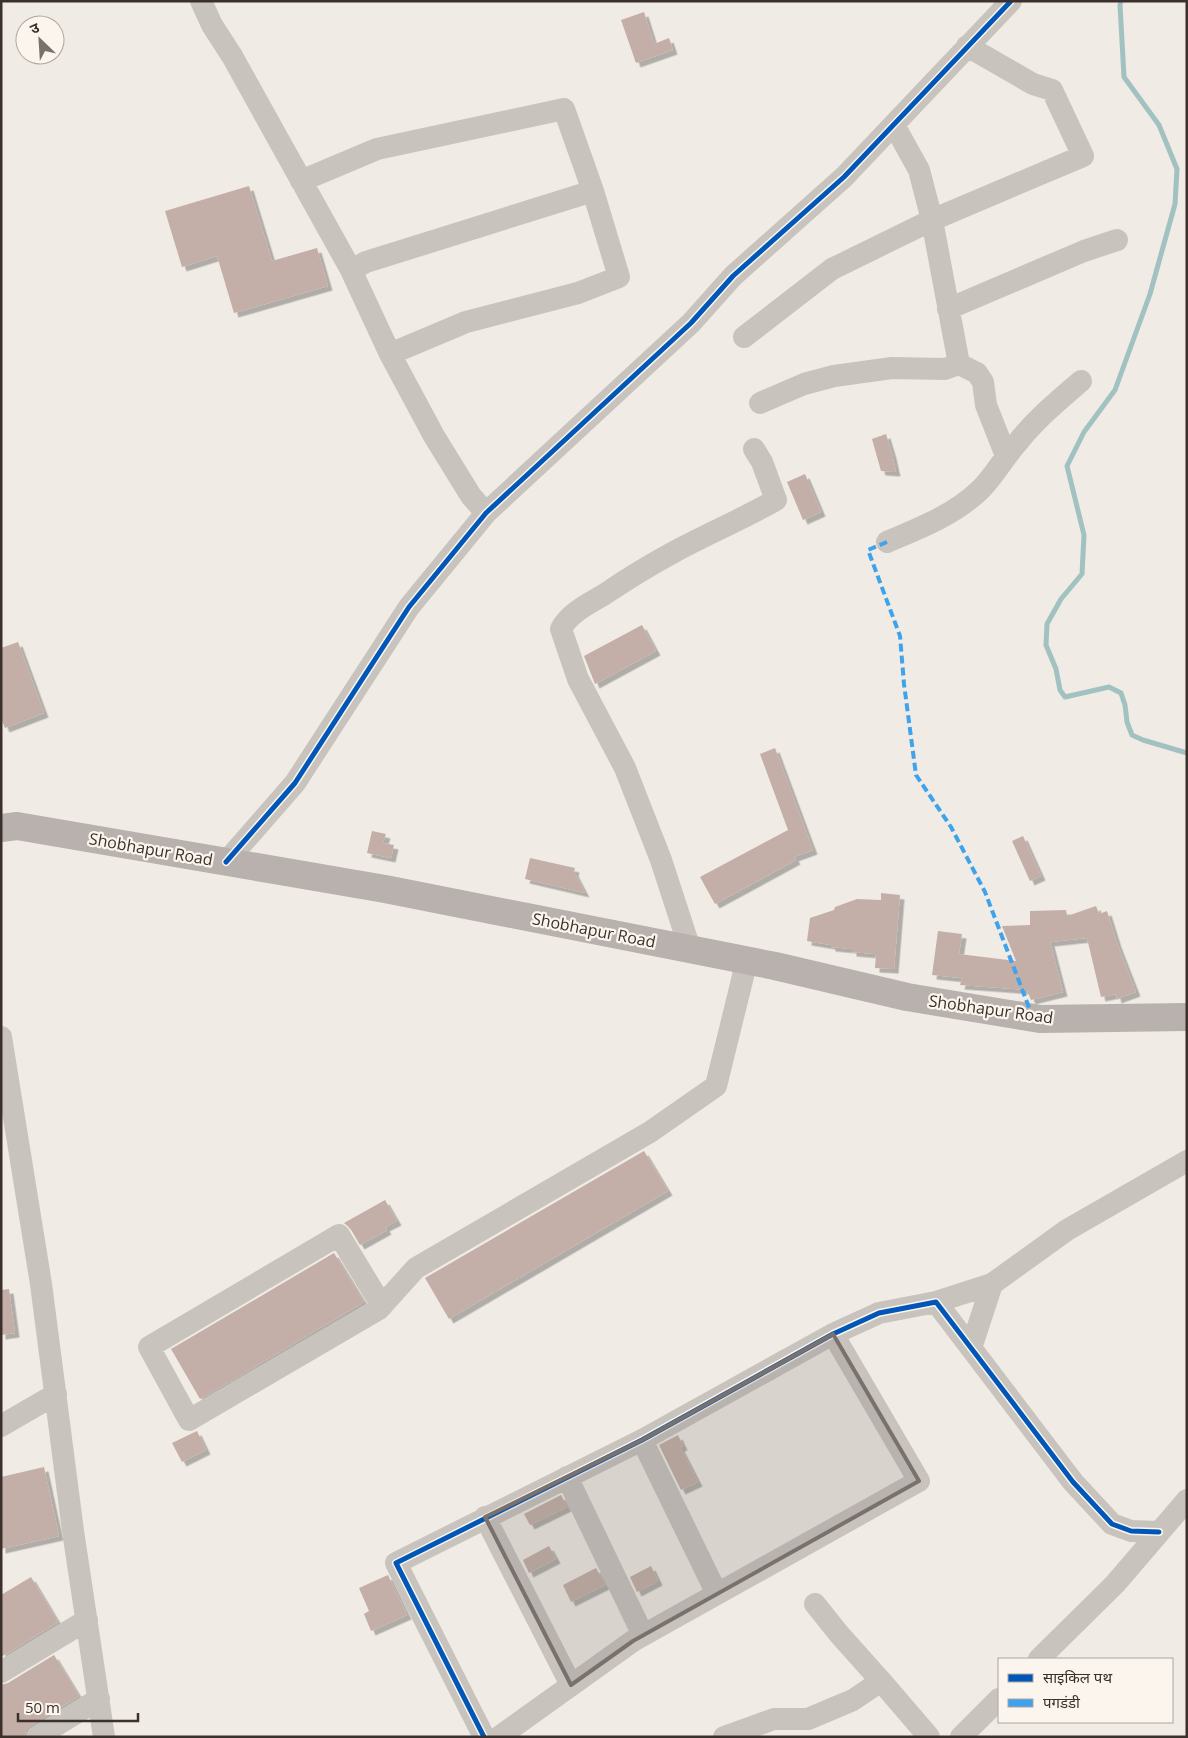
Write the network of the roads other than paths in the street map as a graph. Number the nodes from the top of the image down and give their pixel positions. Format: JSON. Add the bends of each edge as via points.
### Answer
{"nodes":[{"id":1,"x":201,"y":1,"type":"edge"},
{"id":2,"x":1010,"y":1,"type":"edge"},
{"id":3,"x":967,"y":46,"type":"junction"},
{"id":4,"x":894,"y":125,"type":"junction"},
{"id":5,"x":301,"y":181,"type":"junction"},
{"id":6,"x":593,"y":191,"type":"junction"},
{"id":7,"x":932,"y":220,"type":"junction"},
{"id":8,"x":1117,"y":240,"type":"dead end"},
{"id":9,"x":351,"y":270,"type":"junction"},
{"id":10,"x":948,"y":309,"type":"junction"},
{"id":11,"x":744,"y":337,"type":"dead end"},
{"id":12,"x":390,"y":354,"type":"junction"},
{"id":13,"x":959,"y":364,"type":"junction"},
{"id":14,"x":1081,"y":381,"type":"dead end"},
{"id":15,"x":760,"y":403,"type":"dead end"},
{"id":16,"x":754,"y":449,"type":"dead end"},
{"id":17,"x":1006,"y":456,"type":"junction"},
{"id":18,"x":486,"y":513,"type":"junction"},
{"id":19,"x":887,"y":542,"type":"dead end"},
{"id":20,"x":1,"y":828,"type":"edge"},
{"id":21,"x":226,"y":862,"type":"junction"},
{"id":22,"x":690,"y":949,"type":"junction"},
{"id":23,"x":747,"y":960,"type":"junction"},
{"id":24,"x":1187,"y":1017,"type":"edge"},
{"id":25,"x":1,"y":1037,"type":"edge"},
{"id":26,"x":1187,"y":1160,"type":"edge"},
{"id":27,"x":992,"y":1284,"type":"junction"},
{"id":28,"x":936,"y":1302,"type":"junction"},
{"id":29,"x":382,"y":1306,"type":"junction"},
{"id":30,"x":833,"y":1334,"type":"junction"},
{"id":31,"x":971,"y":1348,"type":"junction"},
{"id":32,"x":56,"y":1394,"type":"junction"},
{"id":33,"x":1,"y":1426,"type":"edge"},
{"id":34,"x":642,"y":1440,"type":"junction"},
{"id":35,"x":567,"y":1477,"type":"junction"},
{"id":36,"x":1187,"y":1500,"type":"edge"},
{"id":37,"x":485,"y":1518,"type":"junction"},
{"id":38,"x":1159,"y":1532,"type":"junction"},
{"id":39,"x":717,"y":1594,"type":"junction"},
{"id":40,"x":815,"y":1604,"type":"dead end"},
{"id":41,"x":87,"y":1620,"type":"junction"},
{"id":42,"x":643,"y":1635,"type":"junction"},
{"id":43,"x":1041,"y":1658,"type":"edge"},
{"id":44,"x":1,"y":1672,"type":"edge"},
{"id":45,"x":881,"y":1680,"type":"junction"},
{"id":46,"x":571,"y":1685,"type":"junction"},
{"id":47,"x":99,"y":1699,"type":"junction"},
{"id":48,"x":998,"y":1700,"type":"edge"},
{"id":49,"x":971,"y":1734,"type":"edge"},
{"id":50,"x":36,"y":1737,"type":"edge"},
{"id":51,"x":104,"y":1737,"type":"edge"},
{"id":52,"x":484,"y":1737,"type":"edge"},
{"id":53,"x":499,"y":1737,"type":"edge"},
{"id":54,"x":724,"y":1737,"type":"edge"},
{"id":55,"x":929,"y":1737,"type":"edge"}],
"edges":[{"from":1,"to":5,"type":"street"},
{"from":2,"to":3,"type":"street"},
{"from":3,"to":4,"type":"street"},
{"from":3,"to":7,"type":"street","via":[[1033,84],[1052,90],[1083,156]]},
{"from":4,"to":7,"type":"street","via":[[919,170]]},
{"from":4,"to":18,"type":"street","via":[[844,177],[733,276],[691,323]]},
{"from":5,"to":6,"type":"street","via":[[377,148],[564,109]]},
{"from":5,"to":9,"type":"street"},
{"from":6,"to":9,"type":"street","via":[[366,262]]},
{"from":6,"to":12,"type":"street","via":[[619,277],[578,293],[466,322]]},
{"from":7,"to":10,"type":"street"},
{"from":7,"to":11,"type":"street","via":[[832,269]]},
{"from":8,"to":10,"type":"street"},
{"from":9,"to":12,"type":"street"},
{"from":10,"to":13,"type":"street"},
{"from":12,"to":18,"type":"street","via":[[434,436],[471,496]]},
{"from":13,"to":15,"type":"street","via":[[945,369],[892,368],[834,376],[804,384]]},
{"from":13,"to":17,"type":"street","via":[[977,373],[983,382],[986,405]]},
{"from":14,"to":17,"type":"street","via":[[1046,412]]},
{"from":16,"to":22,"type":"street","via":[[776,500],[673,552],[626,580],[581,608],[564,622],[561,629],[578,679],[625,768],[661,860]]},
{"from":17,"to":19,"type":"street","via":[[981,489],[956,508]]},
{"from":18,"to":21,"type":"street","via":[[409,607],[295,783]]},
{"from":20,"to":21,"type":"main road","name":"Shobhapur Road","via":[[17,826]]},
{"from":21,"to":22,"type":"main road","name":"Shobhapur Road","via":[[385,889]]},
{"from":22,"to":23,"type":"main road","name":"Shobhapur Road"},
{"from":23,"to":24,"type":"main road","name":"Shobhapur Road","via":[[907,997],[1040,1019]]},
{"from":23,"to":29,"type":"street","via":[[716,1086],[650,1132],[416,1268]]},
{"from":25,"to":32,"type":"street"},
{"from":26,"to":27,"type":"street","via":[[1066,1230]]},
{"from":27,"to":28,"type":"street"},
{"from":27,"to":31,"type":"street"},
{"from":28,"to":30,"type":"street","via":[[879,1313]]},
{"from":28,"to":31,"type":"street"},
{"from":29,"to":29,"type":"street","via":[[339,1235],[149,1347],[189,1420]]},
{"from":30,"to":34,"type":"street"},
{"from":30,"to":39,"type":"street","via":[[919,1481]]},
{"from":31,"to":38,"type":"street","via":[[1073,1482],[1112,1524],[1131,1530]]},
{"from":32,"to":33,"type":"street"},
{"from":32,"to":41,"type":"street"},
{"from":34,"to":35,"type":"street"},
{"from":34,"to":39,"type":"street"},
{"from":35,"to":37,"type":"street"},
{"from":35,"to":42,"type":"street"},
{"from":36,"to":38,"type":"street"},
{"from":37,"to":46,"type":"street"},
{"from":37,"to":52,"type":"street","via":[[396,1563]]},
{"from":38,"to":43,"type":"street","via":[[1115,1584]]},
{"from":39,"to":42,"type":"street"},
{"from":40,"to":45,"type":"street"},
{"from":41,"to":44,"type":"street"},
{"from":41,"to":47,"type":"street"},
{"from":42,"to":46,"type":"street"},
{"from":45,"to":54,"type":"street","via":[[853,1700],[808,1719],[774,1719]]},
{"from":45,"to":55,"type":"street"},
{"from":46,"to":53,"type":"street"},
{"from":47,"to":50,"type":"street"},
{"from":47,"to":51,"type":"street"},
{"from":48,"to":49,"type":"street"}]}
